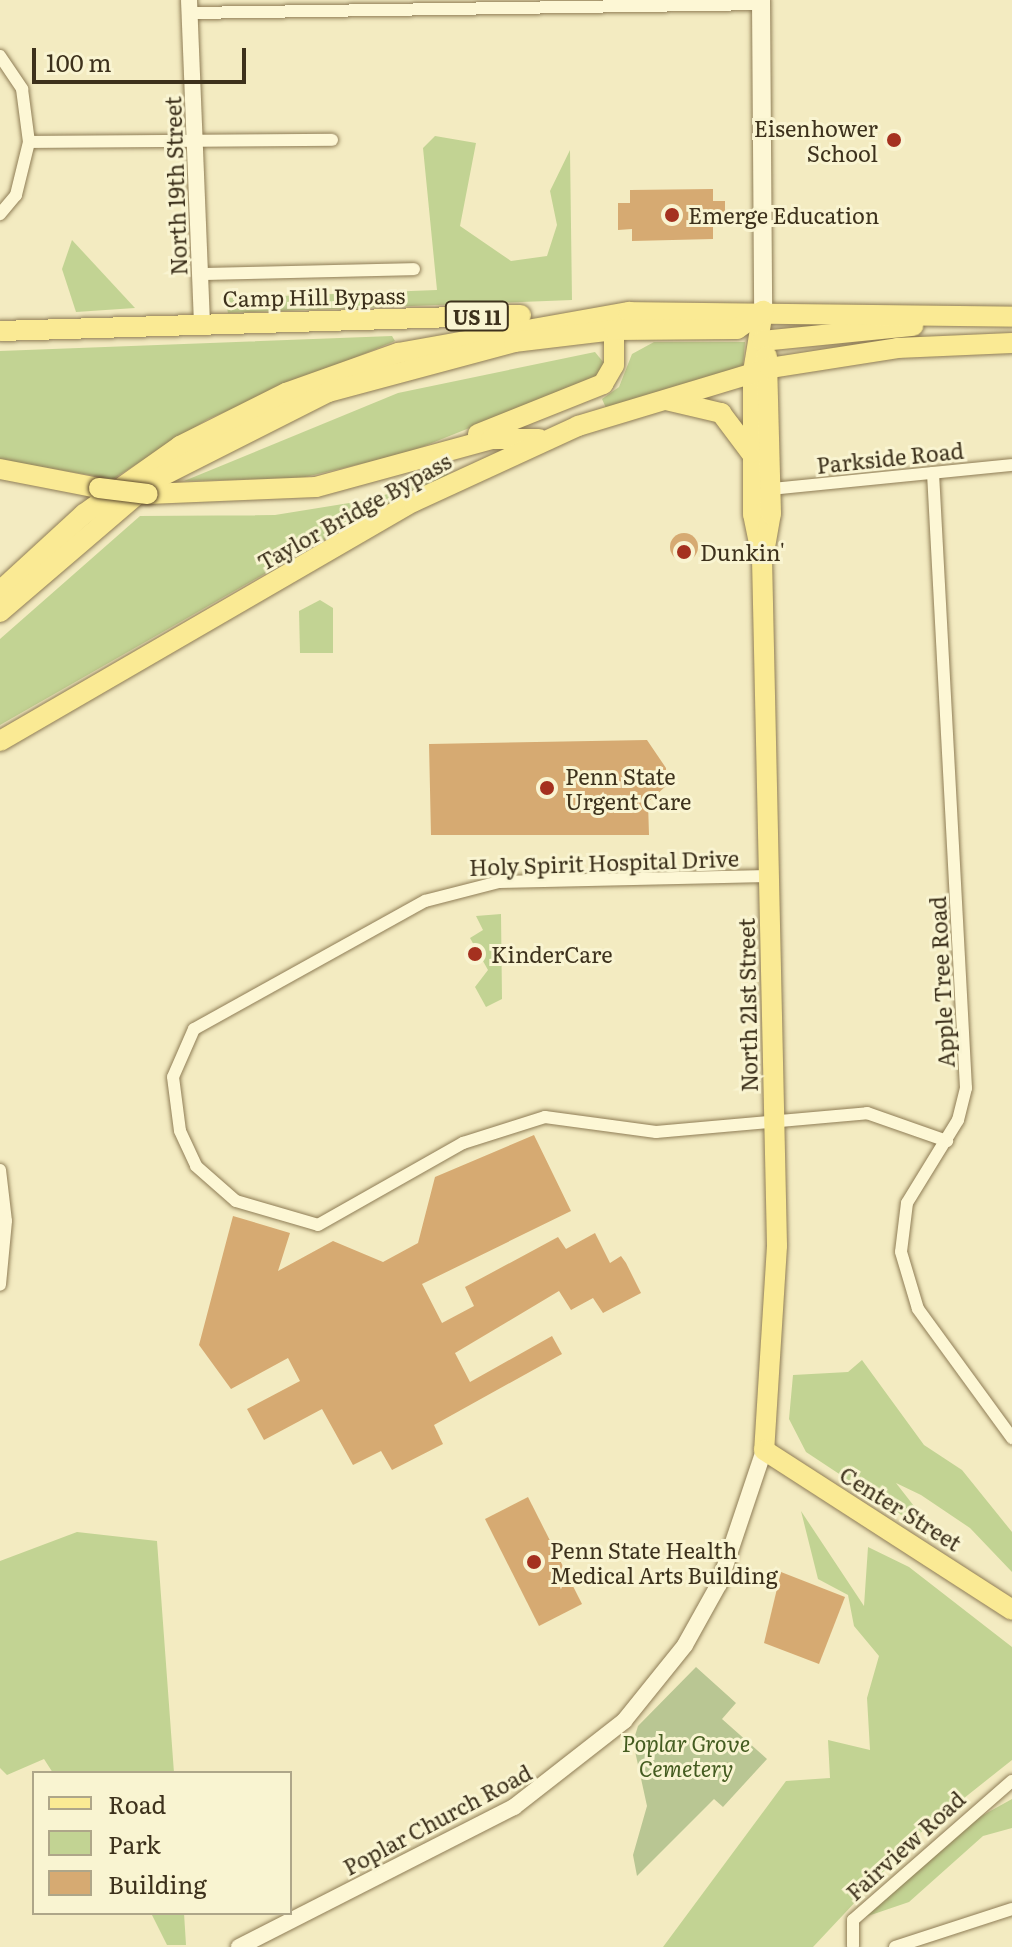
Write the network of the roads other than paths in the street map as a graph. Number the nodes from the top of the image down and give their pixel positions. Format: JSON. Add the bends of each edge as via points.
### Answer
{"nodes":[{"id":1,"x":761,"y":2,"type":"edge"},
{"id":2,"x":189,"y":6,"type":"edge"},
{"id":3,"x":0,"y":56,"type":"edge"},
{"id":4,"x":332,"y":140,"type":"dead end"},
{"id":5,"x":29,"y":142,"type":"junction"},
{"id":6,"x":196,"y":142,"type":"junction"},
{"id":7,"x":0,"y":214,"type":"edge"},
{"id":8,"x":414,"y":269,"type":"dead end"},
{"id":9,"x":200,"y":274,"type":"junction"},
{"id":10,"x":763,"y":311,"type":"junction"},
{"id":11,"x":629,"y":312,"type":"junction"},
{"id":12,"x":1006,"y":317,"type":"edge"},
{"id":13,"x":202,"y":322,"type":"junction"},
{"id":14,"x":614,"y":330,"type":"junction"},
{"id":15,"x":0,"y":331,"type":"edge"},
{"id":16,"x":762,"y":341,"type":"junction"},
{"id":17,"x":1012,"y":343,"type":"edge"},
{"id":18,"x":762,"y":370,"type":"junction"},
{"id":19,"x":654,"y":399,"type":"junction"},
{"id":20,"x":543,"y":439,"type":"junction"},
{"id":21,"x":753,"y":461,"type":"junction"},
{"id":22,"x":416,"y":463,"type":"junction"},
{"id":23,"x":1012,"y":465,"type":"edge"},
{"id":24,"x":0,"y":469,"type":"edge"},
{"id":25,"x":933,"y":473,"type":"junction"},
{"id":26,"x":771,"y":489,"type":"junction"},
{"id":27,"x":762,"y":558,"type":"junction"},
{"id":28,"x":0,"y":591,"type":"edge"},
{"id":29,"x":0,"y":612,"type":"edge"},
{"id":30,"x":0,"y":741,"type":"edge"},
{"id":31,"x":768,"y":876,"type":"junction"},
{"id":32,"x":774,"y":1120,"type":"junction"},
{"id":33,"x":947,"y":1141,"type":"junction"},
{"id":34,"x":0,"y":1170,"type":"edge"},
{"id":35,"x":0,"y":1285,"type":"edge"},
{"id":36,"x":1012,"y":1438,"type":"edge"},
{"id":37,"x":764,"y":1450,"type":"junction"},
{"id":38,"x":1012,"y":1610,"type":"edge"},
{"id":39,"x":1009,"y":1783,"type":"edge"},
{"id":40,"x":1012,"y":1909,"type":"edge"},
{"id":41,"x":852,"y":1946,"type":"edge"},
{"id":42,"x":239,"y":1947,"type":"edge"},
{"id":43,"x":863,"y":1947,"type":"edge"},
{"id":44,"x":895,"y":1947,"type":"edge"}],
"edges":[{"from":1,"to":2,"type":"street"},
{"from":1,"to":10,"type":"main road","name":"North 21st Street"},
{"from":2,"to":6,"type":"street","name":"North 19th Street"},
{"from":3,"to":5,"type":"street","via":[[22,89]]},
{"from":4,"to":6,"type":"street"},
{"from":5,"to":6,"type":"street"},
{"from":5,"to":7,"type":"street","via":[[16,195]]},
{"from":6,"to":9,"type":"street","name":"North 19th Street"},
{"from":8,"to":9,"type":"street"},
{"from":9,"to":13,"type":"street","name":"North 19th Street"},
{"from":10,"to":11,"type":"main road","number":"US 11"},
{"from":10,"to":12,"type":"main road","number":"US 11"},
{"from":10,"to":14,"type":"main road","via":[[737,329]]},
{"from":10,"to":16,"type":"main road","name":"North 21st Street"},
{"from":11,"to":13,"type":"main road","name":"Camp Hill Bypass","number":"US 11"},
{"from":11,"to":28,"type":"main road","via":[[435,342],[286,393],[125,483]]},
{"from":12,"to":16,"type":"main road"},
{"from":13,"to":15,"type":"main road","name":"Camp Hill Bypass","number":"US 11"},
{"from":14,"to":22,"type":"main road","via":[[614,365],[603,384]]},
{"from":14,"to":29,"type":"main road","via":[[439,357],[257,422],[123,501]]},
{"from":16,"to":18,"type":"main road","name":"North 21st Street"},
{"from":17,"to":18,"type":"main road","name":"Taylor Bridge Bypass","via":[[897,348]]},
{"from":18,"to":19,"type":"main road","name":"Taylor Bridge Bypass"},
{"from":18,"to":21,"type":"main road","name":"North 21st Street"},
{"from":18,"to":26,"type":"main road","name":"North 21st Street"},
{"from":19,"to":20,"type":"main road","name":"Taylor Bridge Bypass"},
{"from":19,"to":21,"type":"main road","via":[[721,413],[741,431]]},
{"from":20,"to":22,"type":"main road","via":[[491,439]]},
{"from":20,"to":30,"type":"main road","name":"Taylor Bridge Bypass","via":[[413,502]]},
{"from":21,"to":27,"type":"main road","name":"North 21st Street"},
{"from":22,"to":24,"type":"main road","bridge":true,"via":[[288,490],[148,494]]},
{"from":23,"to":25,"type":"street","name":"Parkside Road"},
{"from":25,"to":26,"type":"street","name":"Parkside Road"},
{"from":25,"to":33,"type":"street","name":"Apple Tree Road","via":[[966,1073]]},
{"from":26,"to":27,"type":"main road","name":"North 21st Street"},
{"from":27,"to":31,"type":"main road","name":"North 21st Street"},
{"from":31,"to":32,"type":"main road","name":"North 21st Street"},
{"from":31,"to":32,"type":"street","name":"Holy Spirit Hospital Drive","via":[[454,889],[210,1016],[185,1041],[173,1077],[180,1131],[214,1189],[318,1225],[424,1163],[529,1119],[656,1132],[748,1129]]},
{"from":32,"to":33,"type":"street","name":"Holy Spirit Hospital Drive","via":[[878,1115]]},
{"from":32,"to":37,"type":"main road","name":"North 21st Street","via":[[776,1310]]},
{"from":33,"to":36,"type":"street","name":"Apple Tree Road","via":[[907,1203],[900,1238],[906,1282],[918,1309]]},
{"from":34,"to":35,"type":"street","via":[[6,1221]]},
{"from":37,"to":38,"type":"main road","name":"Center Street"},
{"from":37,"to":42,"type":"street","name":"Poplar Church Road","via":[[719,1584],[685,1645],[624,1721],[514,1807]]},
{"from":39,"to":41,"type":"street","name":"Fairview Road","via":[[853,1920]]},
{"from":40,"to":44,"type":"street"},
{"from":41,"to":43,"type":"street"}]}
